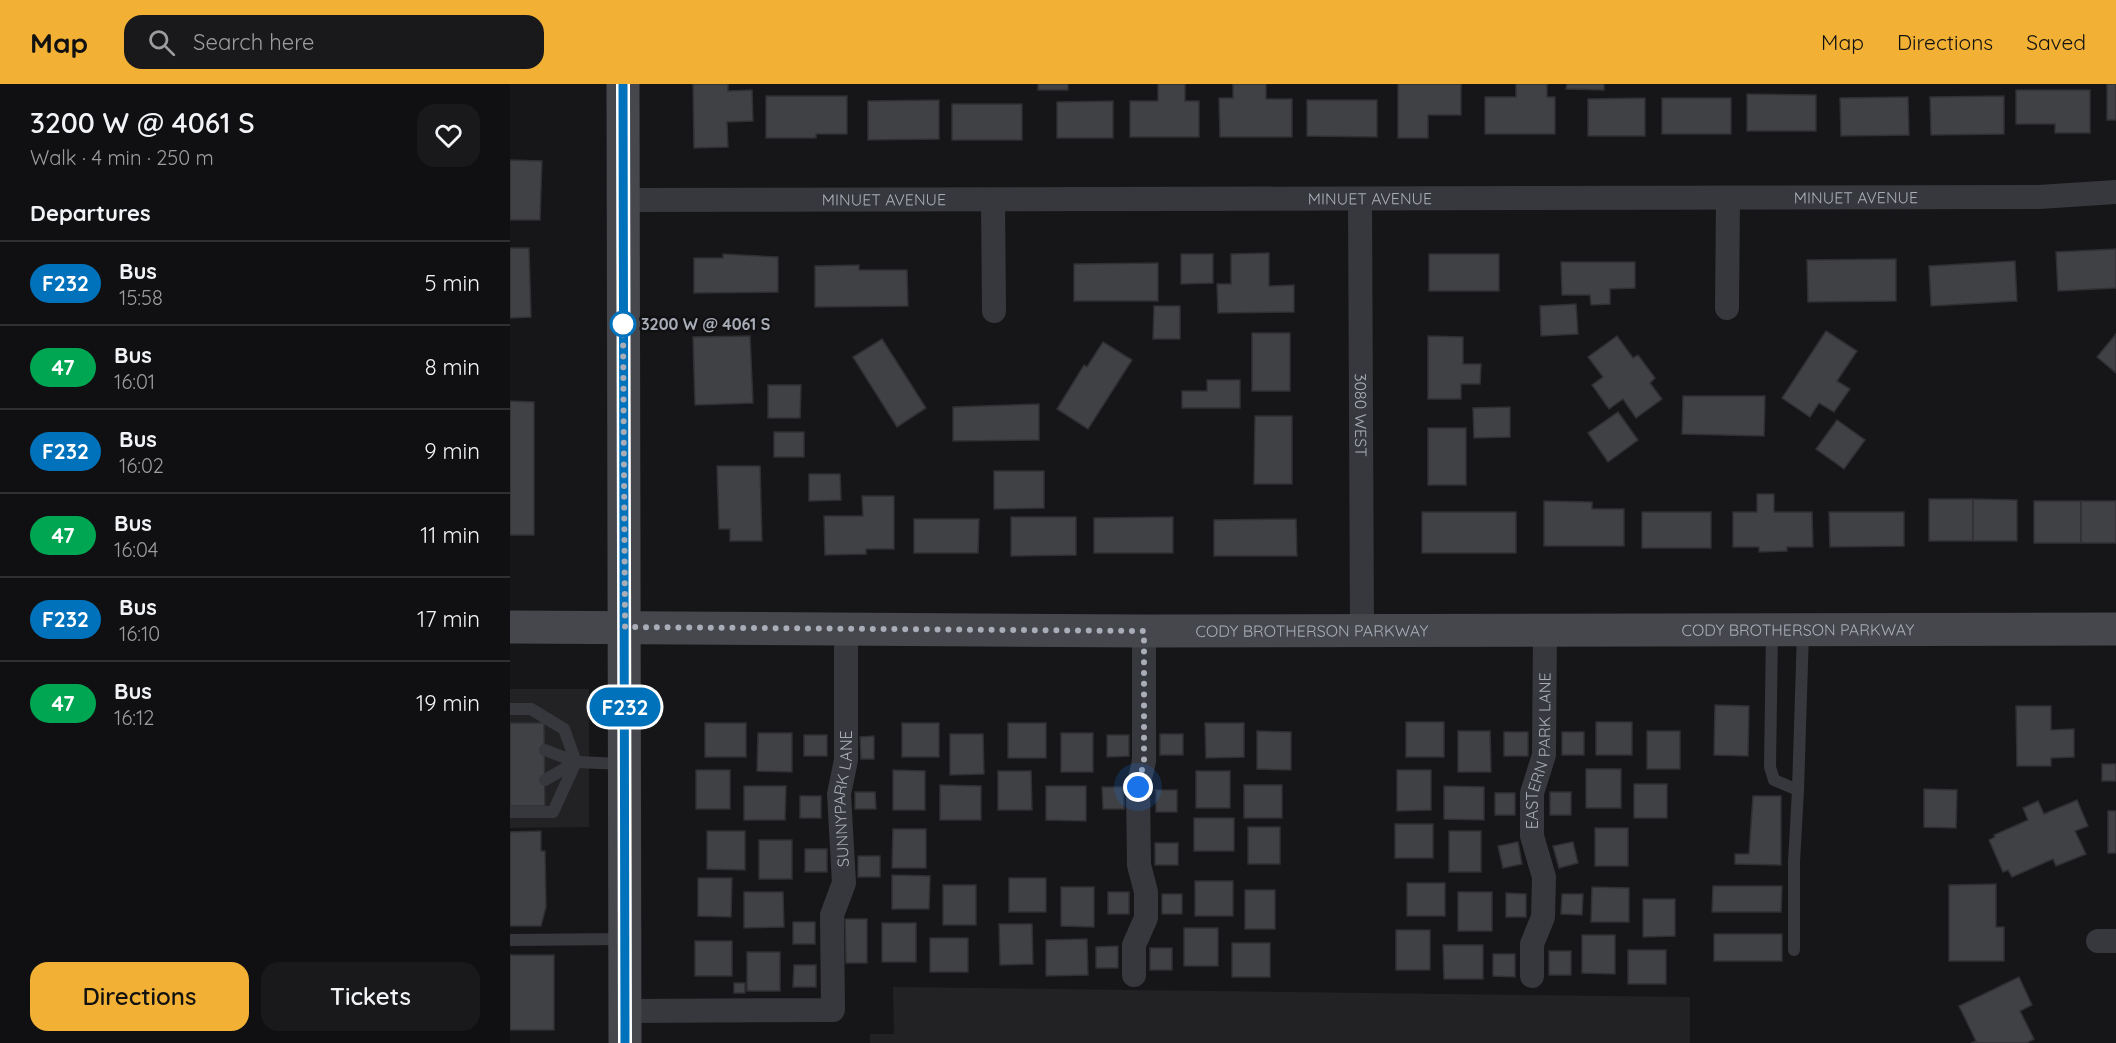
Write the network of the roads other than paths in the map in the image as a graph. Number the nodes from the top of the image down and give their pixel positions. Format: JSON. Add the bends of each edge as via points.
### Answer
{"nodes":[{"id":1,"x":623,"y":84,"type":"edge"},
{"id":2,"x":2116,"y":192,"type":"edge"},
{"id":3,"x":1360,"y":199,"type":"junction"},
{"id":4,"x":1728,"y":199,"type":"junction"},
{"id":5,"x":623,"y":200,"type":"junction"},
{"id":6,"x":993,"y":201,"type":"junction"},
{"id":7,"x":1727,"y":308,"type":"dead end"},
{"id":8,"x":994,"y":311,"type":"dead end"},
{"id":9,"x":510,"y":627,"type":"edge"},
{"id":10,"x":625,"y":627,"type":"junction"},
{"id":11,"x":846,"y":628,"type":"junction"},
{"id":12,"x":1545,"y":629,"type":"junction"},
{"id":13,"x":1787,"y":629,"type":"junction"},
{"id":14,"x":2116,"y":629,"type":"edge"},
{"id":15,"x":1362,"y":630,"type":"junction"},
{"id":16,"x":1144,"y":631,"type":"junction"},
{"id":17,"x":510,"y":709,"type":"edge"},
{"id":18,"x":545,"y":750,"type":"dead end"},
{"id":19,"x":576,"y":762,"type":"junction"},
{"id":20,"x":625,"y":764,"type":"junction"},
{"id":21,"x":545,"y":780,"type":"dead end"},
{"id":22,"x":1798,"y":789,"type":"junction"},
{"id":23,"x":510,"y":812,"type":"edge"},
{"id":24,"x":625,"y":939,"type":"junction"},
{"id":25,"x":510,"y":940,"type":"edge"},
{"id":26,"x":1794,"y":950,"type":"dead end"},
{"id":27,"x":1134,"y":975,"type":"dead end"},
{"id":28,"x":1532,"y":976,"type":"dead end"},
{"id":29,"x":625,"y":1027,"type":"edge"}],
"edges":[{"from":1,"to":5,"type":"main road"},
{"from":2,"to":4,"type":"street","name":"MINUET AVENUE","via":[[2039,197]]},
{"from":3,"to":4,"type":"street","name":"MINUET AVENUE"},
{"from":3,"to":6,"type":"street","name":"MINUET AVENUE"},
{"from":3,"to":15,"type":"street","name":"3080 WEST"},
{"from":4,"to":7,"type":"street"},
{"from":5,"to":6,"type":"street","name":"MINUET AVENUE"},
{"from":5,"to":10,"type":"main road"},
{"from":6,"to":8,"type":"street"},
{"from":9,"to":10,"type":"main road","name":"CODY BROTHERSON PARKWAY"},
{"from":10,"to":11,"type":"main road","name":"CODY BROTHERSON PARKWAY"},
{"from":10,"to":20,"type":"main road"},
{"from":11,"to":16,"type":"main road","name":"CODY BROTHERSON PARKWAY"},
{"from":11,"to":29,"type":"street","name":"SUNNYPARK LANE","via":[[846,760],[840,794],[844,883],[832,915],[833,1010]]},
{"from":12,"to":13,"type":"main road","name":"CODY BROTHERSON PARKWAY"},
{"from":12,"to":15,"type":"main road","name":"CODY BROTHERSON PARKWAY"},
{"from":12,"to":28,"type":"street","name":"EASTERN PARK LANE","via":[[1544,755],[1532,793],[1532,836],[1544,877],[1543,917],[1532,944]]},
{"from":13,"to":14,"type":"main road","name":"CODY BROTHERSON PARKWAY"},
{"from":13,"to":22,"type":"lane"},
{"from":13,"to":22,"type":"lane","via":[[1770,767],[1774,780]]},
{"from":15,"to":16,"type":"main road","name":"CODY BROTHERSON PARKWAY"},
{"from":16,"to":27,"type":"street","via":[[1144,761],[1138,798],[1139,865],[1146,892],[1146,918],[1134,945]]},
{"from":17,"to":19,"type":"lane","via":[[531,709],[564,729]]},
{"from":18,"to":19,"type":"lane"},
{"from":19,"to":20,"type":"lane"},
{"from":19,"to":21,"type":"lane"},
{"from":19,"to":23,"type":"lane","via":[[553,812]]},
{"from":20,"to":24,"type":"main road"},
{"from":22,"to":26,"type":"lane"},
{"from":24,"to":25,"type":"lane"},
{"from":24,"to":29,"type":"main road"}]}
